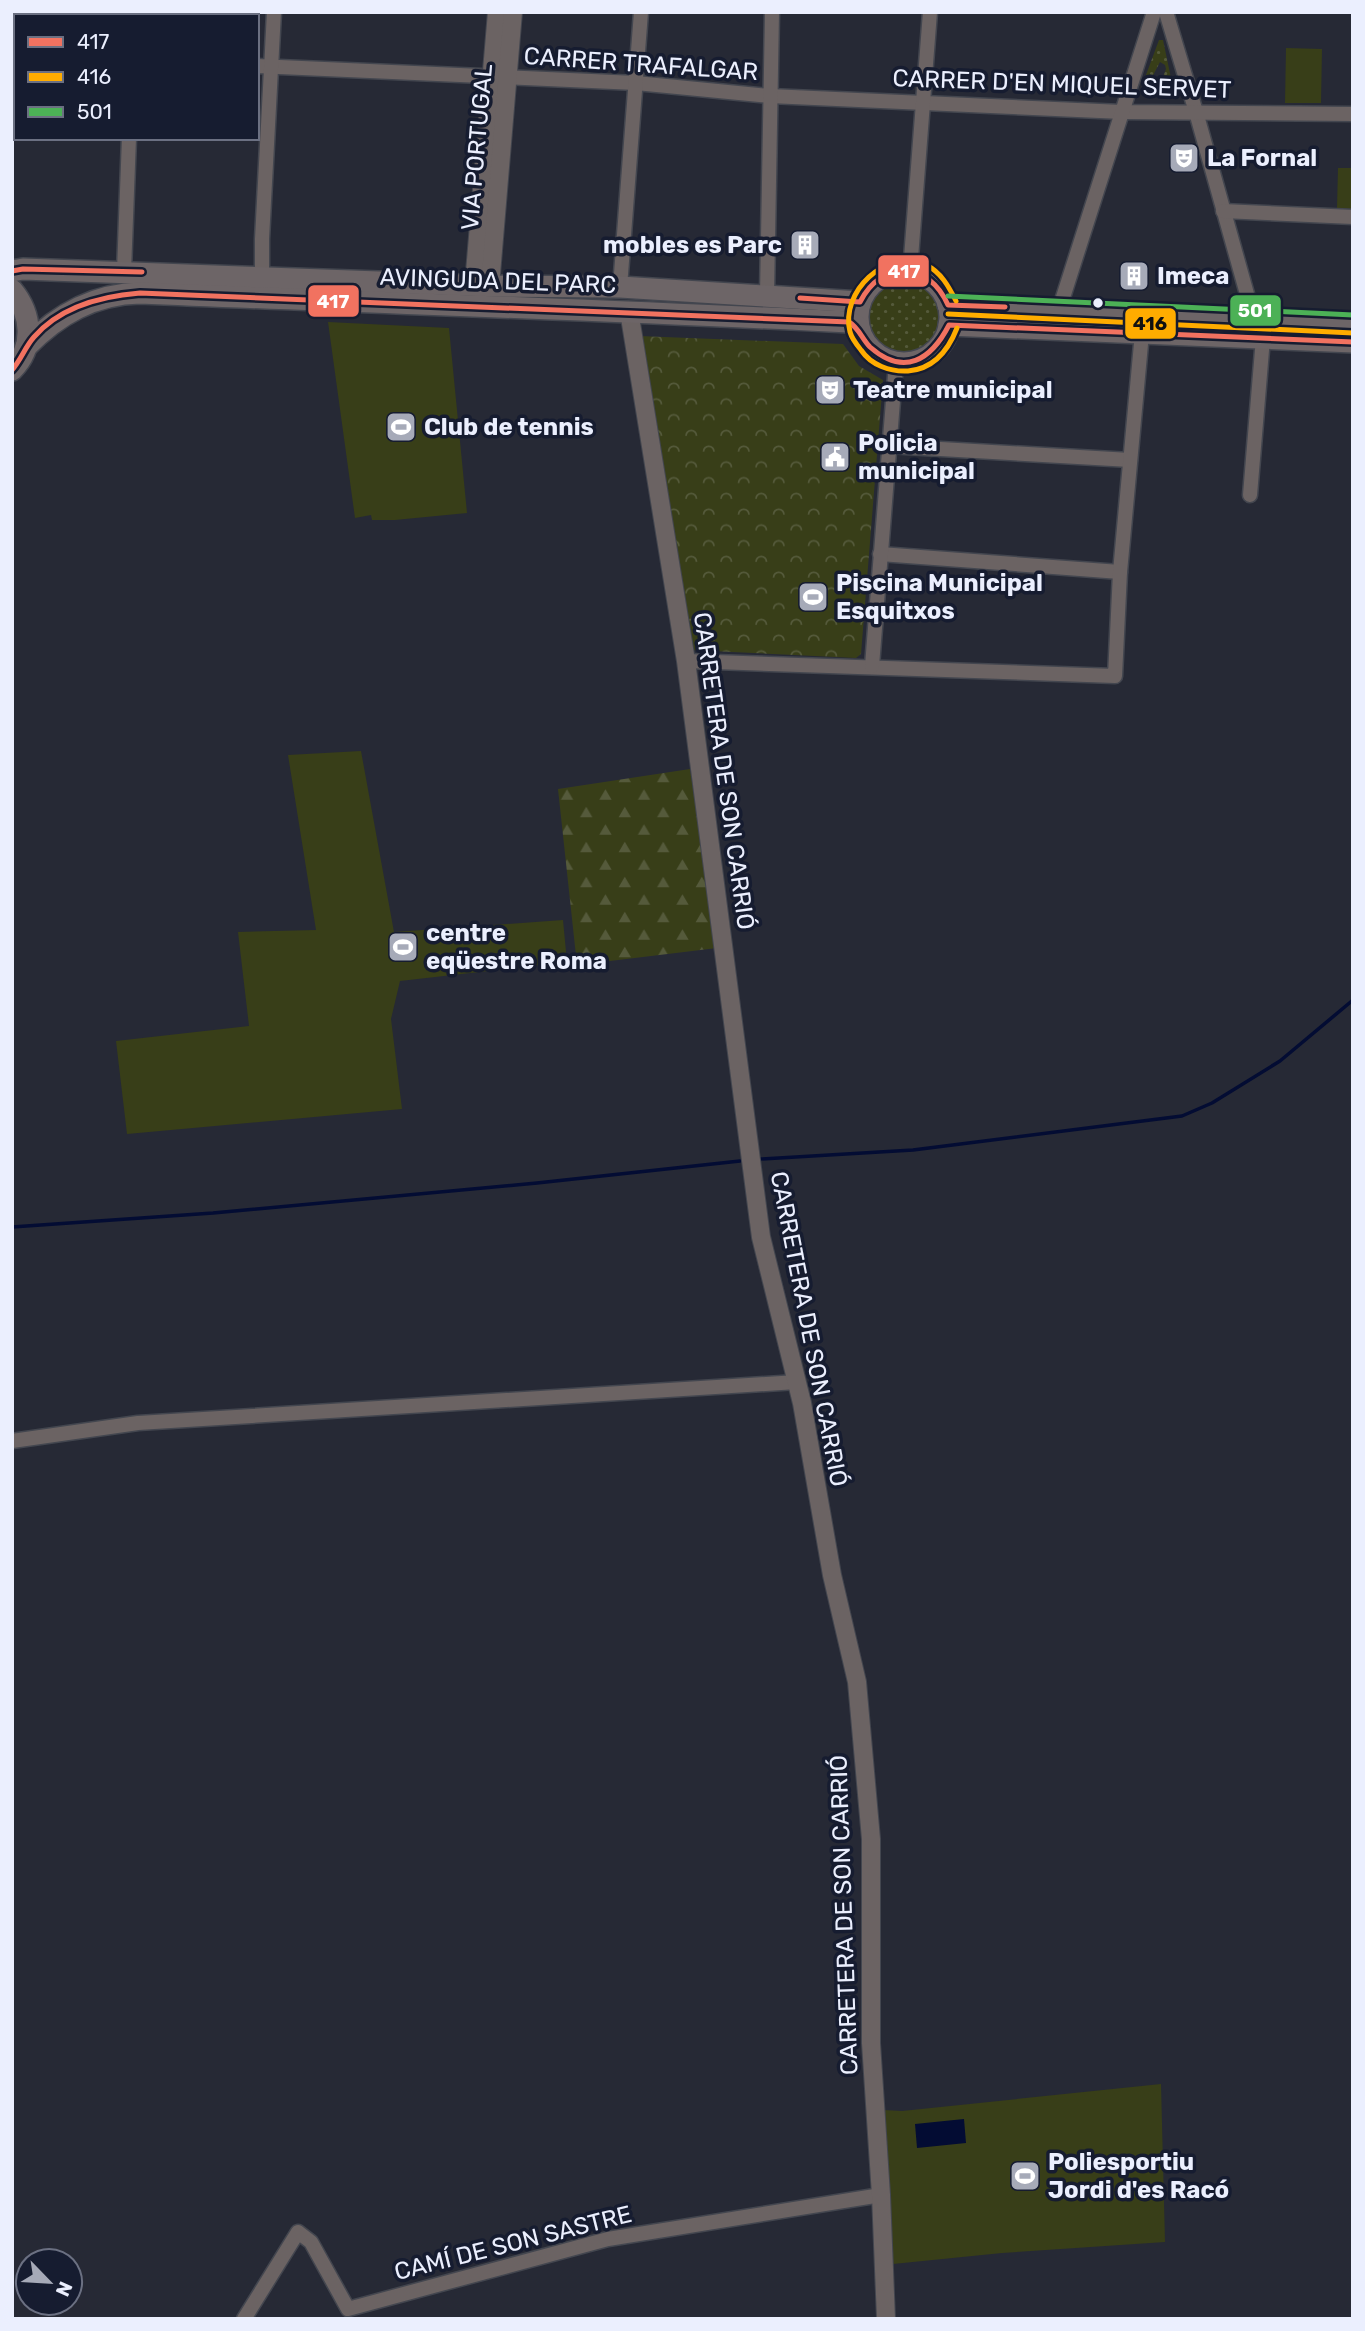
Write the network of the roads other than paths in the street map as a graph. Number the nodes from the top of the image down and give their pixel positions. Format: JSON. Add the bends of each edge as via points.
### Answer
{"nodes":[{"id":1,"x":274,"y":12,"type":"edge"},
{"id":2,"x":497,"y":12,"type":"edge"},
{"id":3,"x":513,"y":12,"type":"edge"},
{"id":4,"x":641,"y":12,"type":"edge"},
{"id":5,"x":772,"y":12,"type":"edge"},
{"id":6,"x":930,"y":12,"type":"edge"},
{"id":7,"x":1154,"y":12,"type":"edge"},
{"id":8,"x":1166,"y":12,"type":"edge"},
{"id":9,"x":264,"y":67,"type":"edge"},
{"id":10,"x":500,"y":78,"type":"junction"},
{"id":11,"x":636,"y":83,"type":"junction"},
{"id":12,"x":771,"y":96,"type":"junction"},
{"id":13,"x":922,"y":102,"type":"junction"},
{"id":14,"x":1196,"y":111,"type":"junction"},
{"id":15,"x":1122,"y":112,"type":"junction"},
{"id":16,"x":1353,"y":114,"type":"edge"},
{"id":17,"x":128,"y":140,"type":"edge"},
{"id":18,"x":1223,"y":211,"type":"junction"},
{"id":19,"x":1353,"y":217,"type":"edge"},
{"id":20,"x":12,"y":271,"type":"edge"},
{"id":21,"x":124,"y":271,"type":"junction"},
{"id":22,"x":910,"y":271,"type":"junction"},
{"id":23,"x":262,"y":276,"type":"junction"},
{"id":24,"x":482,"y":285,"type":"junction"},
{"id":25,"x":620,"y":287,"type":"junction"},
{"id":26,"x":12,"y":290,"type":"edge"},
{"id":27,"x":767,"y":295,"type":"junction"},
{"id":28,"x":860,"y":302,"type":"junction"},
{"id":29,"x":1059,"y":310,"type":"junction"},
{"id":30,"x":629,"y":311,"type":"junction"},
{"id":31,"x":949,"y":315,"type":"junction"},
{"id":32,"x":1353,"y":324,"type":"edge"},
{"id":33,"x":858,"y":327,"type":"junction"},
{"id":34,"x":1258,"y":329,"type":"junction"},
{"id":35,"x":1142,"y":333,"type":"junction"},
{"id":36,"x":1353,"y":342,"type":"edge"},
{"id":37,"x":26,"y":347,"type":"junction"},
{"id":38,"x":896,"y":363,"type":"junction"},
{"id":39,"x":12,"y":370,"type":"edge"},
{"id":40,"x":889,"y":446,"type":"junction"},
{"id":41,"x":1130,"y":460,"type":"junction"},
{"id":42,"x":1250,"y":495,"type":"dead end"},
{"id":43,"x":880,"y":554,"type":"junction"},
{"id":44,"x":1120,"y":572,"type":"junction"},
{"id":45,"x":686,"y":661,"type":"junction"},
{"id":46,"x":872,"y":666,"type":"junction"},
{"id":47,"x":797,"y":1382,"type":"junction"},
{"id":48,"x":12,"y":1441,"type":"edge"},
{"id":49,"x":881,"y":2195,"type":"junction"},
{"id":50,"x":244,"y":2319,"type":"edge"},
{"id":51,"x":886,"y":2319,"type":"edge"}],
"edges":[{"from":1,"to":9,"type":"street"},
{"from":2,"to":10,"type":"street","name":"VIA PORTUGAL"},
{"from":3,"to":10,"type":"street","name":"VIA PORTUGAL"},
{"from":4,"to":11,"type":"street"},
{"from":5,"to":12,"type":"street"},
{"from":6,"to":13,"type":"street"},
{"from":7,"to":15,"type":"street"},
{"from":8,"to":14,"type":"street"},
{"from":9,"to":10,"type":"street","name":"CARRER TRAFALGAR"},
{"from":9,"to":23,"type":"street"},
{"from":10,"to":11,"type":"street","name":"CARRER TRAFALGAR"},
{"from":10,"to":24,"type":"street","name":"VIA PORTUGAL"},
{"from":11,"to":12,"type":"street","name":"CARRER TRAFALGAR"},
{"from":11,"to":25,"type":"street"},
{"from":12,"to":13,"type":"street","name":"CARRER D'EN MIQUEL SERVET"},
{"from":12,"to":27,"type":"street"},
{"from":13,"to":15,"type":"street","name":"CARRER D'EN MIQUEL SERVET"},
{"from":13,"to":22,"type":"street"},
{"from":14,"to":15,"type":"street","name":"CARRER D'EN MIQUEL SERVET"},
{"from":14,"to":16,"type":"street","name":"CARRER D'EN MIQUEL SERVET"},
{"from":14,"to":18,"type":"street"},
{"from":15,"to":29,"type":"street"},
{"from":17,"to":21,"type":"street"},
{"from":18,"to":19,"type":"street"},
{"from":18,"to":34,"type":"street"},
{"from":20,"to":21,"type":"main road","name":"AVINGUDA DEL PARC"},
{"from":21,"to":23,"type":"main road","name":"AVINGUDA DEL PARC"},
{"from":22,"to":28,"type":"main road","via":[[888,273],[872,282]]},
{"from":22,"to":31,"type":"main road","via":[[939,287]]},
{"from":23,"to":24,"type":"main road","name":"AVINGUDA DEL PARC"},
{"from":24,"to":25,"type":"main road","name":"AVINGUDA DEL PARC"},
{"from":25,"to":27,"type":"main road","name":"AVINGUDA DEL PARC"},
{"from":26,"to":37,"type":"main road","via":[[27,317]]},
{"from":27,"to":28,"type":"main road","name":"AVINGUDA DEL PARC"},
{"from":28,"to":33,"type":"main road"},
{"from":29,"to":31,"type":"main road"},
{"from":29,"to":34,"type":"main road"},
{"from":30,"to":33,"type":"main road","name":"AVINGUDA DEL PARC","via":[[849,322]]},
{"from":30,"to":37,"type":"main road","name":"AVINGUDA DEL PARC","via":[[123,293],[74,308]]},
{"from":30,"to":45,"type":"street","name":"CARRETERA DE SON CARRIÓ"},
{"from":31,"to":35,"type":"main road"},
{"from":31,"to":38,"type":"main road","via":[[942,342],[931,354],[915,362]]},
{"from":32,"to":34,"type":"main road"},
{"from":33,"to":38,"type":"main road","via":[[866,344]]},
{"from":34,"to":35,"type":"main road"},
{"from":34,"to":36,"type":"main road"},
{"from":34,"to":42,"type":"street"},
{"from":35,"to":41,"type":"street"},
{"from":37,"to":39,"type":"main road","name":"AVINGUDA DEL PARC"},
{"from":38,"to":40,"type":"street"},
{"from":40,"to":41,"type":"street"},
{"from":40,"to":43,"type":"street"},
{"from":41,"to":44,"type":"street"},
{"from":43,"to":44,"type":"street"},
{"from":43,"to":46,"type":"street"},
{"from":44,"to":46,"type":"street","via":[[1115,676]]},
{"from":45,"to":46,"type":"street"},
{"from":45,"to":47,"type":"street","name":"CARRETERA DE SON CARRIÓ","via":[[758,1218]]},
{"from":47,"to":48,"type":"street","via":[[138,1423]]},
{"from":47,"to":49,"type":"street","name":"CARRETERA DE SON CARRIÓ","via":[[832,1575],[857,1682],[871,1839],[871,2043]]},
{"from":49,"to":50,"type":"street","name":"CAMÍ DE SON SASTRE","via":[[608,2239],[348,2309],[311,2242],[298,2232]]},
{"from":49,"to":51,"type":"street","name":"CARRETERA DE SON CARRIÓ"}]}
